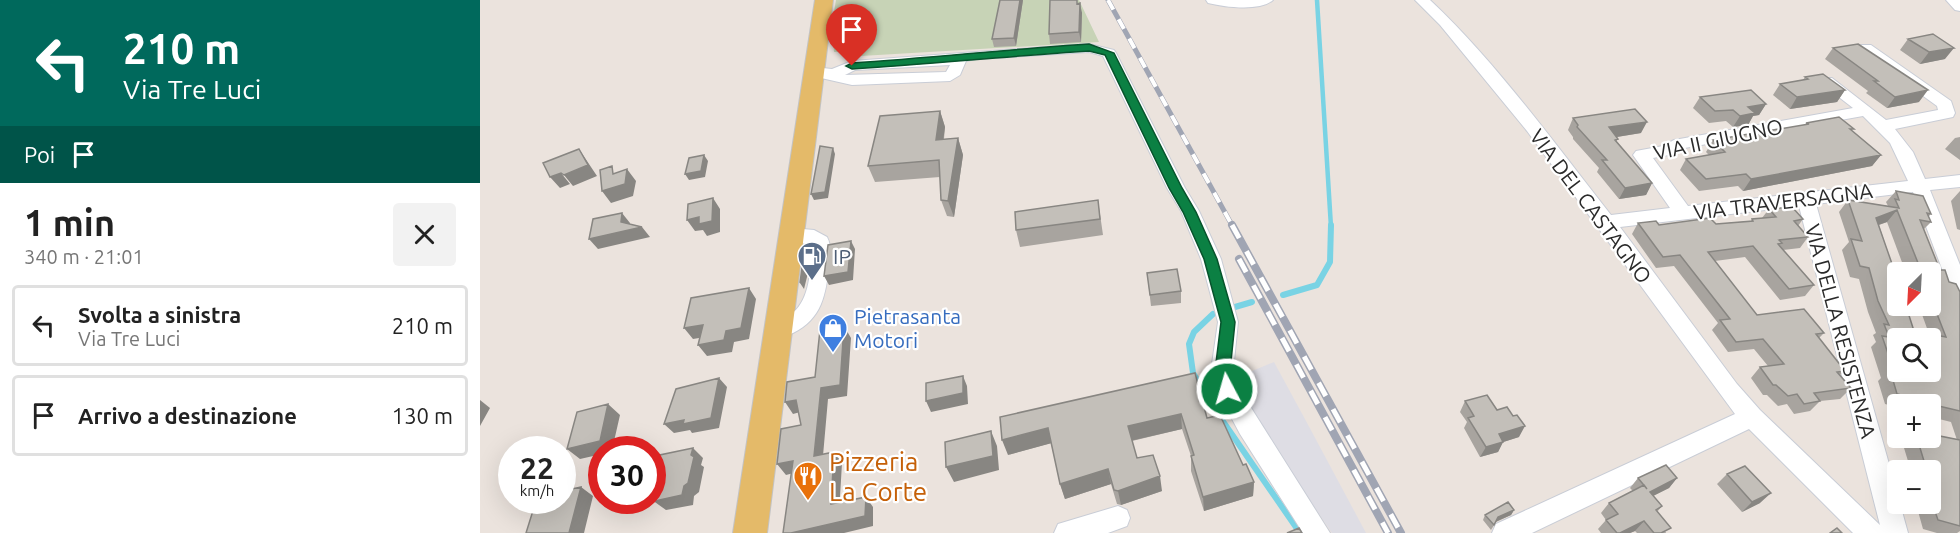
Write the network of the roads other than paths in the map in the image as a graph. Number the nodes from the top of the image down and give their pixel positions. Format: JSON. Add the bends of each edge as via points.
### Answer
{"nodes":[{"id":1,"x":824,"y":0,"type":"edge"},
{"id":2,"x":1213,"y":0,"type":"edge"},
{"id":3,"x":1266,"y":0,"type":"edge"},
{"id":4,"x":1422,"y":0,"type":"edge"},
{"id":5,"x":1953,"y":0,"type":"edge"},
{"id":6,"x":1960,"y":7,"type":"edge"},
{"id":7,"x":1866,"y":48,"type":"edge"},
{"id":8,"x":824,"y":73,"type":"junction"},
{"id":9,"x":1827,"y":81,"type":"edge"},
{"id":10,"x":1865,"y":111,"type":"junction"},
{"id":11,"x":1883,"y":126,"type":"junction"},
{"id":12,"x":1960,"y":181,"type":"edge"},
{"id":13,"x":1918,"y":186,"type":"junction"},
{"id":14,"x":1806,"y":199,"type":"junction"},
{"id":15,"x":1683,"y":213,"type":"junction"},
{"id":16,"x":1606,"y":222,"type":"junction"},
{"id":17,"x":1951,"y":246,"type":"edge"},
{"id":18,"x":1960,"y":290,"type":"edge"},
{"id":19,"x":1752,"y":417,"type":"junction"},
{"id":20,"x":1118,"y":518,"type":"dead end"},
{"id":21,"x":750,"y":533,"type":"edge"},
{"id":22,"x":1067,"y":533,"type":"edge"},
{"id":23,"x":1317,"y":533,"type":"edge"},
{"id":24,"x":1506,"y":533,"type":"edge"},
{"id":25,"x":1871,"y":533,"type":"edge"},
{"id":26,"x":1895,"y":533,"type":"edge"}],
"edges":[{"from":1,"to":8,"type":"main road"},
{"from":2,"to":3,"type":"street","via":[[1231,4]]},
{"from":4,"to":16,"type":"street","name":"VIA DEL CASTAGNO","via":[[1510,100]]},
{"from":5,"to":6,"type":"street"},
{"from":7,"to":11,"type":"street","via":[[1945,104],[1947,113]]},
{"from":8,"to":21,"type":"main road","via":[[813,87]]},
{"from":8,"to":23,"type":"street","via":[[852,80],[950,76],[960,58],[976,55],[1089,48],[1109,53],[1211,259],[1228,322],[1222,371],[1227,389]]},
{"from":9,"to":10,"type":"street"},
{"from":10,"to":11,"type":"street"},
{"from":10,"to":15,"type":"street","name":"VIA II GIUGNO","via":[[1674,145],[1642,155]]},
{"from":11,"to":13,"type":"street","via":[[1907,155]]},
{"from":12,"to":13,"type":"street","name":"VIA TRAVERSAGNA"},
{"from":13,"to":14,"type":"street","name":"VIA TRAVERSAGNA"},
{"from":13,"to":17,"type":"street"},
{"from":14,"to":15,"type":"street","name":"VIA TRAVERSAGNA"},
{"from":14,"to":26,"type":"street","name":"VIA DELLA RESISTENZA"},
{"from":15,"to":16,"type":"street","name":"VIA TRAVERSAGNA"},
{"from":16,"to":19,"type":"street","name":"VIA DEL CASTAGNO","via":[[1678,324]]},
{"from":17,"to":18,"type":"street"},
{"from":19,"to":24,"type":"street"},
{"from":19,"to":25,"type":"street","name":"VIA DEL CASTAGNO"},
{"from":20,"to":22,"type":"street"}]}
